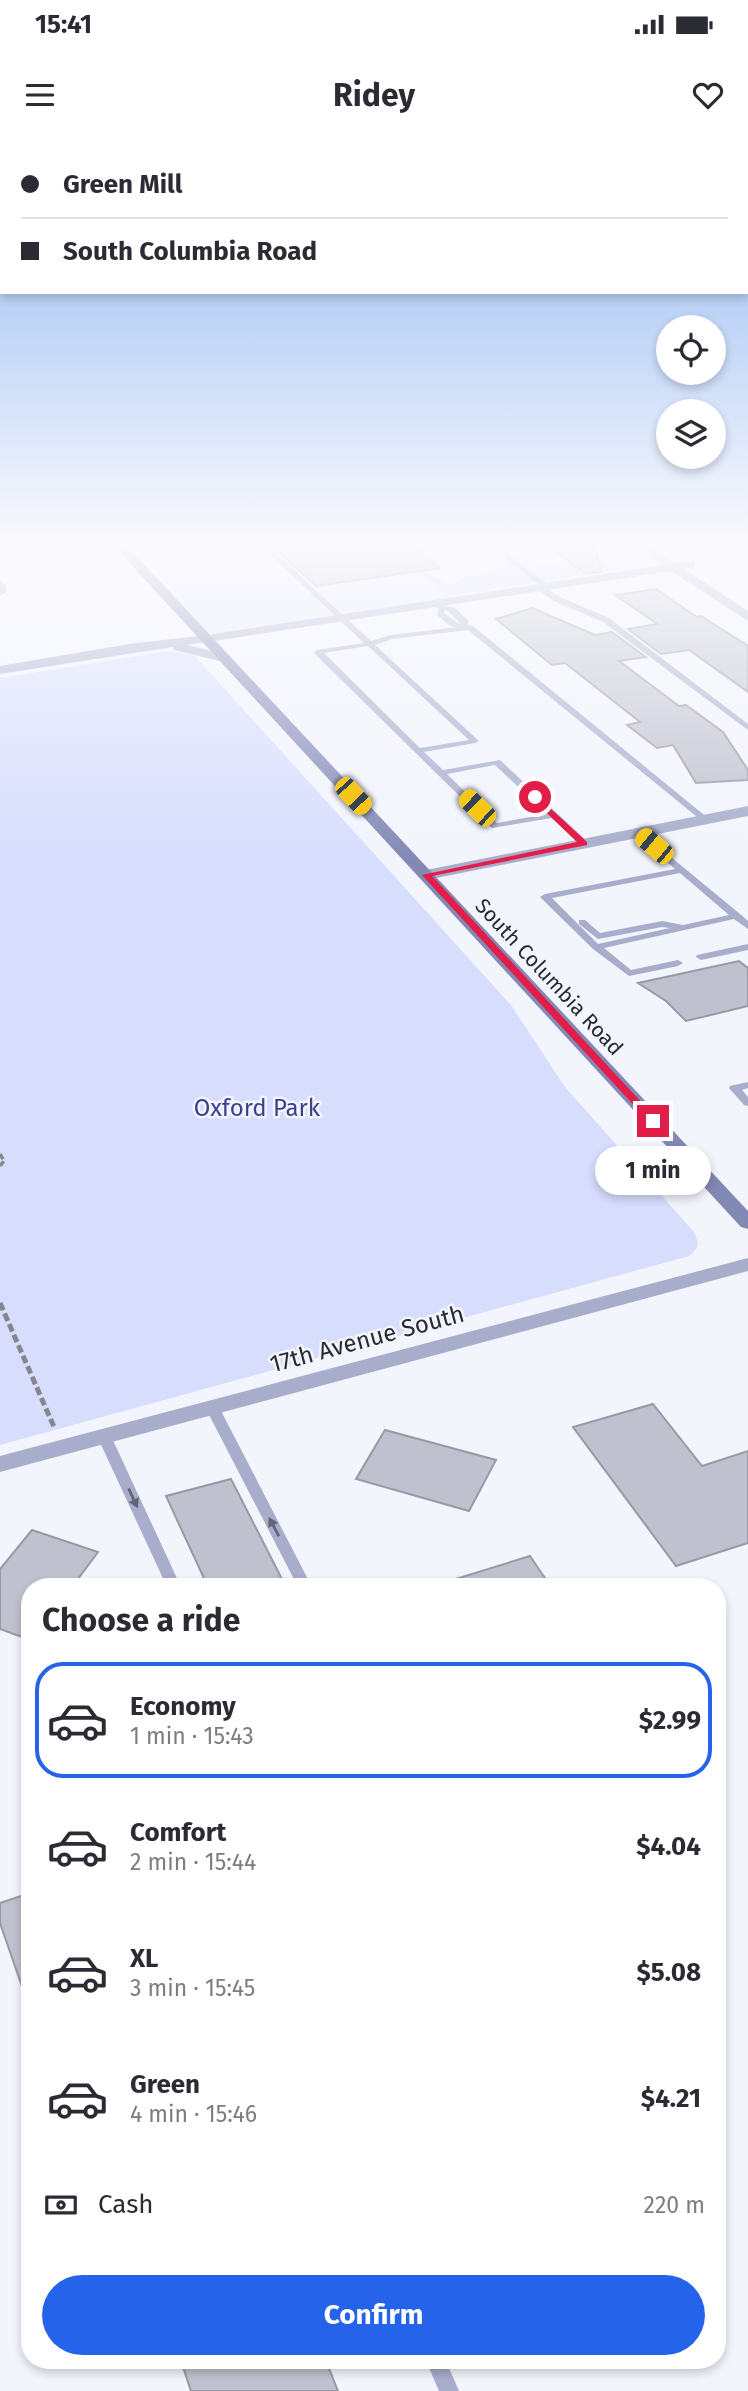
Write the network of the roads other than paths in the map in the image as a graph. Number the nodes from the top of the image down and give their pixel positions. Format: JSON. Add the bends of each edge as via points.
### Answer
{"nodes":[{"id":1,"x":131,"y":650,"type":"edge"},
{"id":2,"x":156,"y":650,"type":"edge"},
{"id":3,"x":191,"y":650,"type":"edge"},
{"id":4,"x":217,"y":650,"type":"edge"},
{"id":5,"x":329,"y":650,"type":"edge"},
{"id":6,"x":378,"y":650,"type":"edge"},
{"id":7,"x":496,"y":650,"type":"edge"},
{"id":8,"x":646,"y":650,"type":"edge"},
{"id":9,"x":111,"y":653,"type":"junction"},
{"id":10,"x":224,"y":657,"type":"junction"},
{"id":11,"x":0,"y":670,"type":"edge"},
{"id":12,"x":748,"y":728,"type":"edge"},
{"id":13,"x":418,"y":751,"type":"junction"},
{"id":14,"x":441,"y":773,"type":"junction"},
{"id":15,"x":748,"y":811,"type":"edge"},
{"id":16,"x":554,"y":815,"type":"junction"},
{"id":17,"x":705,"y":819,"type":"junction"},
{"id":18,"x":638,"y":833,"type":"junction"},
{"id":19,"x":584,"y":843,"type":"junction"},
{"id":20,"x":682,"y":870,"type":"junction"},
{"id":21,"x":426,"y":875,"type":"junction"},
{"id":22,"x":552,"y":904,"type":"junction"},
{"id":23,"x":737,"y":916,"type":"junction"},
{"id":24,"x":748,"y":926,"type":"edge"},
{"id":25,"x":689,"y":927,"type":"junction"},
{"id":26,"x":596,"y":947,"type":"junction"},
{"id":27,"x":748,"y":947,"type":"edge"},
{"id":28,"x":701,"y":957,"type":"dead end"},
{"id":29,"x":678,"y":962,"type":"dead end"},
{"id":30,"x":748,"y":1085,"type":"edge"},
{"id":31,"x":748,"y":1103,"type":"edge"},
{"id":32,"x":748,"y":1223,"type":"edge"},
{"id":33,"x":748,"y":1264,"type":"edge"},
{"id":34,"x":212,"y":1407,"type":"junction"},
{"id":35,"x":104,"y":1436,"type":"junction"},
{"id":36,"x":0,"y":1464,"type":"edge"},
{"id":37,"x":170,"y":1578,"type":"edge"},
{"id":38,"x":300,"y":1578,"type":"edge"},
{"id":39,"x":439,"y":2369,"type":"edge"},
{"id":40,"x":449,"y":2391,"type":"edge"}],
"edges":[{"from":1,"to":9,"type":"street"},
{"from":2,"to":9,"type":"street"},
{"from":3,"to":10,"type":"street"},
{"from":4,"to":10,"type":"main road","name":"South Columbia Road"},
{"from":5,"to":13,"type":"lane","via":[[318,652]]},
{"from":6,"to":13,"type":"lane","via":[[475,741]]},
{"from":7,"to":17,"type":"lane"},
{"from":8,"to":12,"type":"lane"},
{"from":9,"to":11,"type":"street"},
{"from":10,"to":21,"type":"main road","name":"South Columbia Road"},
{"from":13,"to":14,"type":"lane"},
{"from":14,"to":16,"type":"lane","via":[[497,762]]},
{"from":14,"to":16,"type":"lane","via":[[495,826]]},
{"from":15,"to":17,"type":"street"},
{"from":16,"to":19,"type":"lane"},
{"from":17,"to":18,"type":"street"},
{"from":18,"to":19,"type":"street"},
{"from":18,"to":20,"type":"lane"},
{"from":19,"to":21,"type":"street"},
{"from":20,"to":22,"type":"lane","via":[[545,897]]},
{"from":20,"to":23,"type":"lane"},
{"from":21,"to":32,"type":"main road","name":"South Columbia Road"},
{"from":22,"to":25,"type":"lane","via":[[565,908],[598,936],[662,923]]},
{"from":22,"to":26,"type":"lane"},
{"from":23,"to":24,"type":"lane"},
{"from":23,"to":25,"type":"lane"},
{"from":25,"to":26,"type":"lane"},
{"from":26,"to":29,"type":"lane","via":[[629,973]]},
{"from":27,"to":28,"type":"lane"},
{"from":30,"to":31,"type":"lane","via":[[734,1088]]},
{"from":33,"to":34,"type":"street","name":"17th Avenue South"},
{"from":34,"to":35,"type":"street","name":"17th Avenue South"},
{"from":38,"to":34,"type":"lane","one_way":true},
{"from":35,"to":36,"type":"street","name":"17th Avenue South"},
{"from":35,"to":37,"type":"lane","one_way":true},
{"from":39,"to":40,"type":"lane"}]}
